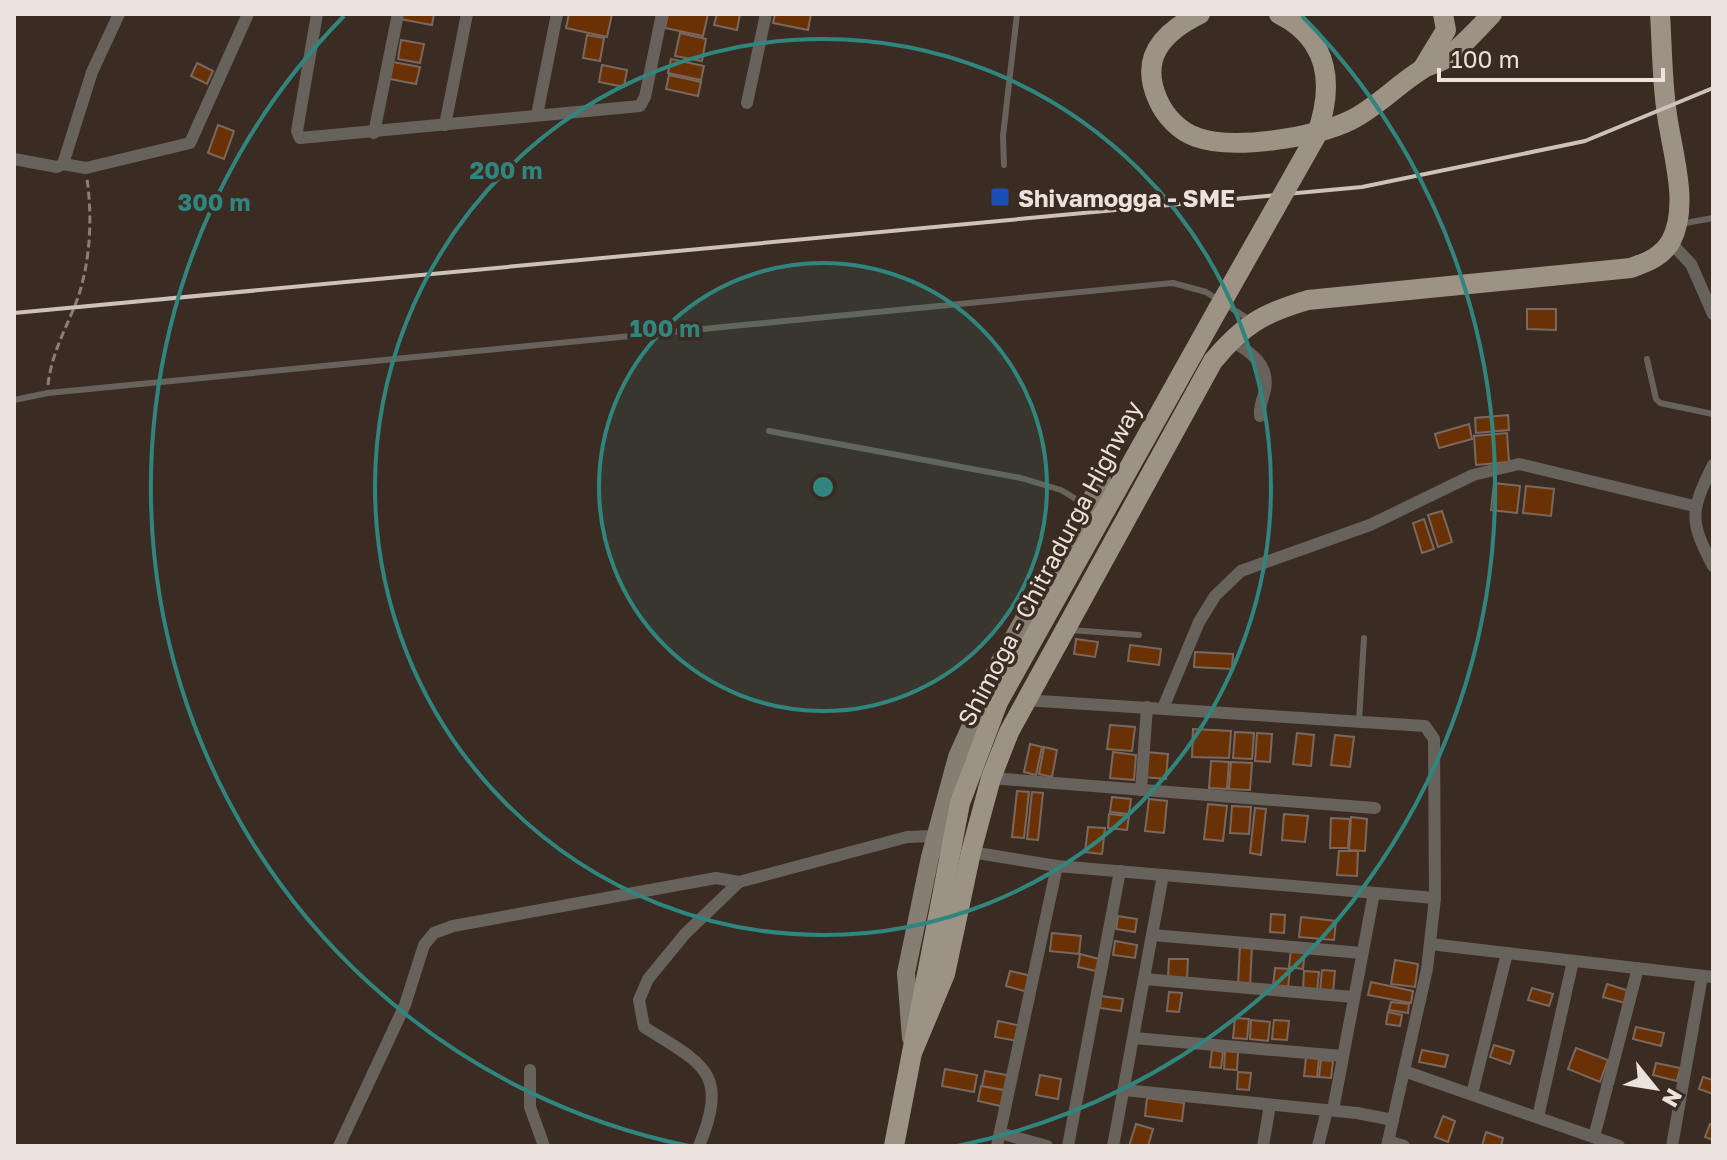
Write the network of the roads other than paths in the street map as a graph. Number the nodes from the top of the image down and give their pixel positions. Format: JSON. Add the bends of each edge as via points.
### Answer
{"nodes":[{"id":1,"x":119,"y":14,"type":"edge"},
{"id":2,"x":248,"y":14,"type":"edge"},
{"id":3,"x":317,"y":14,"type":"edge"},
{"id":4,"x":398,"y":14,"type":"edge"},
{"id":5,"x":467,"y":14,"type":"edge"},
{"id":6,"x":557,"y":14,"type":"edge"},
{"id":7,"x":662,"y":14,"type":"edge"},
{"id":8,"x":766,"y":14,"type":"edge"},
{"id":9,"x":1017,"y":14,"type":"edge"},
{"id":10,"x":1200,"y":14,"type":"edge"},
{"id":11,"x":1279,"y":14,"type":"edge"},
{"id":12,"x":1443,"y":14,"type":"edge"},
{"id":13,"x":1460,"y":14,"type":"edge"},
{"id":14,"x":1492,"y":14,"type":"edge"},
{"id":15,"x":1660,"y":14,"type":"edge"},
{"id":16,"x":1442,"y":36,"type":"junction"},
{"id":17,"x":1423,"y":68,"type":"junction"},
{"id":18,"x":747,"y":103,"type":"dead end"},
{"id":19,"x":537,"y":115,"type":"junction"},
{"id":20,"x":445,"y":125,"type":"junction"},
{"id":21,"x":374,"y":133,"type":"junction"},
{"id":22,"x":14,"y":159,"type":"edge"},
{"id":23,"x":63,"y":164,"type":"junction"},
{"id":24,"x":1004,"y":165,"type":"dead end"},
{"id":25,"x":1713,"y":218,"type":"edge"},
{"id":26,"x":1674,"y":233,"type":"junction"},
{"id":27,"x":1713,"y":314,"type":"edge"},
{"id":28,"x":1252,"y":321,"type":"junction"},
{"id":29,"x":1231,"y":340,"type":"junction"},
{"id":30,"x":1647,"y":359,"type":"dead end"},
{"id":31,"x":14,"y":400,"type":"edge"},
{"id":32,"x":1713,"y":414,"type":"edge"},
{"id":33,"x":1260,"y":416,"type":"dead end"},
{"id":34,"x":769,"y":431,"type":"dead end"},
{"id":35,"x":1712,"y":466,"type":"edge"},
{"id":36,"x":1102,"y":480,"type":"dead end"},
{"id":37,"x":1694,"y":506,"type":"junction"},
{"id":38,"x":1087,"y":507,"type":"junction"},
{"id":39,"x":1713,"y":566,"type":"edge"},
{"id":40,"x":1064,"y":630,"type":"junction"},
{"id":41,"x":1139,"y":635,"type":"dead end"},
{"id":42,"x":1364,"y":638,"type":"dead end"},
{"id":43,"x":1024,"y":700,"type":"junction"},
{"id":44,"x":1147,"y":707,"type":"junction"},
{"id":45,"x":1163,"y":708,"type":"junction"},
{"id":46,"x":1359,"y":721,"type":"junction"},
{"id":47,"x":991,"y":778,"type":"junction"},
{"id":48,"x":1141,"y":790,"type":"junction"},
{"id":49,"x":1375,"y":808,"type":"dead end"},
{"id":50,"x":935,"y":836,"type":"junction"},
{"id":51,"x":971,"y":852,"type":"junction"},
{"id":52,"x":1057,"y":866,"type":"junction"},
{"id":53,"x":1120,"y":871,"type":"junction"},
{"id":54,"x":1163,"y":875,"type":"junction"},
{"id":55,"x":739,"y":882,"type":"junction"},
{"id":56,"x":1374,"y":893,"type":"junction"},
{"id":57,"x":1435,"y":898,"type":"junction"},
{"id":58,"x":1152,"y":935,"type":"junction"},
{"id":59,"x":1430,"y":944,"type":"junction"},
{"id":60,"x":1362,"y":953,"type":"junction"},
{"id":61,"x":1507,"y":953,"type":"junction"},
{"id":62,"x":1573,"y":961,"type":"junction"},
{"id":63,"x":1638,"y":968,"type":"junction"},
{"id":64,"x":1707,"y":976,"type":"edge"},
{"id":65,"x":1144,"y":979,"type":"junction"},
{"id":66,"x":1353,"y":997,"type":"junction"},
{"id":67,"x":1134,"y":1038,"type":"junction"},
{"id":68,"x":912,"y":1053,"type":"junction"},
{"id":69,"x":1342,"y":1056,"type":"junction"},
{"id":70,"x":530,"y":1070,"type":"dead end"},
{"id":71,"x":1404,"y":1071,"type":"junction"},
{"id":72,"x":1124,"y":1090,"type":"junction"},
{"id":73,"x":1472,"y":1094,"type":"junction"},
{"id":74,"x":1270,"y":1105,"type":"junction"},
{"id":75,"x":1330,"y":1110,"type":"junction"},
{"id":76,"x":1538,"y":1117,"type":"junction"},
{"id":77,"x":1393,"y":1120,"type":"junction"},
{"id":78,"x":1594,"y":1137,"type":"junction"},
{"id":79,"x":999,"y":1140,"type":"edge"},
{"id":80,"x":1388,"y":1143,"type":"edge"},
{"id":81,"x":339,"y":1146,"type":"edge"},
{"id":82,"x":544,"y":1146,"type":"edge"},
{"id":83,"x":699,"y":1146,"type":"edge"},
{"id":84,"x":894,"y":1146,"type":"edge"},
{"id":85,"x":1047,"y":1146,"type":"edge"},
{"id":86,"x":1068,"y":1146,"type":"edge"},
{"id":87,"x":1113,"y":1146,"type":"edge"},
{"id":88,"x":1263,"y":1146,"type":"edge"},
{"id":89,"x":1318,"y":1146,"type":"edge"},
{"id":90,"x":1404,"y":1146,"type":"edge"},
{"id":91,"x":1619,"y":1146,"type":"edge"},
{"id":92,"x":1672,"y":1146,"type":"edge"}],
"edges":[{"from":1,"to":23,"type":"street","via":[[92,72]]},
{"from":2,"to":23,"type":"street","via":[[190,143],[86,168]]},
{"from":3,"to":21,"type":"street","via":[[298,136]]},
{"from":4,"to":21,"type":"street"},
{"from":5,"to":20,"type":"street"},
{"from":6,"to":19,"type":"street"},
{"from":7,"to":19,"type":"street","via":[[640,106]]},
{"from":8,"to":18,"type":"street"},
{"from":9,"to":24,"type":"lane"},
{"from":10,"to":17,"type":"main road","via":[[1176,26],[1149,69],[1162,108],[1178,128],[1198,138],[1233,142],[1338,126]]},
{"from":11,"to":68,"type":"main road","name":"Shimoga - Chitradurga Highway","bridge":true,"via":[[1309,35],[1321,57],[1327,106],[1316,136],[998,702],[960,803]]},
{"from":12,"to":16,"type":"main road"},
{"from":13,"to":16,"type":"main road"},
{"from":14,"to":17,"type":"main road","via":[[1442,60]]},
{"from":15,"to":26,"type":"main road","via":[[1678,190]]},
{"from":16,"to":17,"type":"main road"},
{"from":19,"to":20,"type":"street"},
{"from":20,"to":21,"type":"street"},
{"from":22,"to":23,"type":"street"},
{"from":25,"to":26,"type":"lane"},
{"from":26,"to":27,"type":"street"},
{"from":26,"to":28,"type":"main road","via":[[1656,258],[1631,268],[1308,300]]},
{"from":28,"to":29,"type":"main road"},
{"from":28,"to":31,"type":"lane","via":[[1206,292],[1173,283]]},
{"from":29,"to":33,"type":"street","via":[[1265,370]]},
{"from":29,"to":40,"type":"main road","via":[[1213,361]]},
{"from":30,"to":32,"type":"lane","via":[[1660,403]]},
{"from":34,"to":38,"type":"lane","via":[[1021,478],[1061,490]]},
{"from":35,"to":37,"type":"street"},
{"from":36,"to":38,"type":"street"},
{"from":37,"to":39,"type":"street","via":[[1695,524]]},
{"from":37,"to":45,"type":"street","via":[[1519,464],[1473,475],[1370,525],[1241,571],[1215,596],[1199,622]]},
{"from":38,"to":50,"type":"street","via":[[977,707]]},
{"from":40,"to":41,"type":"lane"},
{"from":40,"to":43,"type":"main road"},
{"from":42,"to":46,"type":"lane"},
{"from":43,"to":44,"type":"street"},
{"from":43,"to":47,"type":"main road"},
{"from":44,"to":45,"type":"street"},
{"from":44,"to":48,"type":"street"},
{"from":45,"to":46,"type":"street"},
{"from":46,"to":57,"type":"street","via":[[1425,726],[1434,739]]},
{"from":47,"to":48,"type":"street"},
{"from":47,"to":51,"type":"main road"},
{"from":48,"to":49,"type":"street"},
{"from":50,"to":55,"type":"street","via":[[907,837]]},
{"from":50,"to":68,"type":"street","via":[[906,973]]},
{"from":51,"to":52,"type":"street"},
{"from":51,"to":68,"type":"main road","via":[[945,974]]},
{"from":52,"to":53,"type":"street"},
{"from":52,"to":79,"type":"street"},
{"from":53,"to":54,"type":"street"},
{"from":53,"to":86,"type":"street"},
{"from":54,"to":56,"type":"street"},
{"from":54,"to":58,"type":"street"},
{"from":55,"to":81,"type":"street","via":[[716,878],[434,933],[424,945],[405,1005]]},
{"from":55,"to":83,"type":"street","via":[[685,934],[648,979],[639,1000],[644,1027],[693,1059],[712,1083]]},
{"from":56,"to":57,"type":"street"},
{"from":56,"to":60,"type":"street"},
{"from":57,"to":59,"type":"street"},
{"from":58,"to":60,"type":"street"},
{"from":58,"to":65,"type":"street"},
{"from":59,"to":61,"type":"street"},
{"from":59,"to":71,"type":"street"},
{"from":60,"to":66,"type":"street"},
{"from":61,"to":62,"type":"street"},
{"from":61,"to":73,"type":"street"},
{"from":62,"to":63,"type":"street"},
{"from":62,"to":76,"type":"street"},
{"from":63,"to":64,"type":"street"},
{"from":63,"to":78,"type":"street"},
{"from":64,"to":92,"type":"street"},
{"from":65,"to":66,"type":"street"},
{"from":65,"to":67,"type":"street"},
{"from":66,"to":69,"type":"street"},
{"from":67,"to":69,"type":"street"},
{"from":67,"to":72,"type":"street"},
{"from":68,"to":84,"type":"main road","name":"Shimoga - Chitradurga Highway"},
{"from":69,"to":75,"type":"street"},
{"from":70,"to":82,"type":"street","via":[[530,1107]]},
{"from":71,"to":73,"type":"street"},
{"from":71,"to":77,"type":"street"},
{"from":72,"to":74,"type":"street"},
{"from":72,"to":87,"type":"street"},
{"from":73,"to":76,"type":"street"},
{"from":74,"to":75,"type":"street"},
{"from":74,"to":88,"type":"street"},
{"from":75,"to":77,"type":"street"},
{"from":75,"to":89,"type":"street"},
{"from":76,"to":78,"type":"street"},
{"from":77,"to":80,"type":"street"},
{"from":78,"to":91,"type":"street"},
{"from":79,"to":85,"type":"street"},
{"from":80,"to":90,"type":"street"}]}
